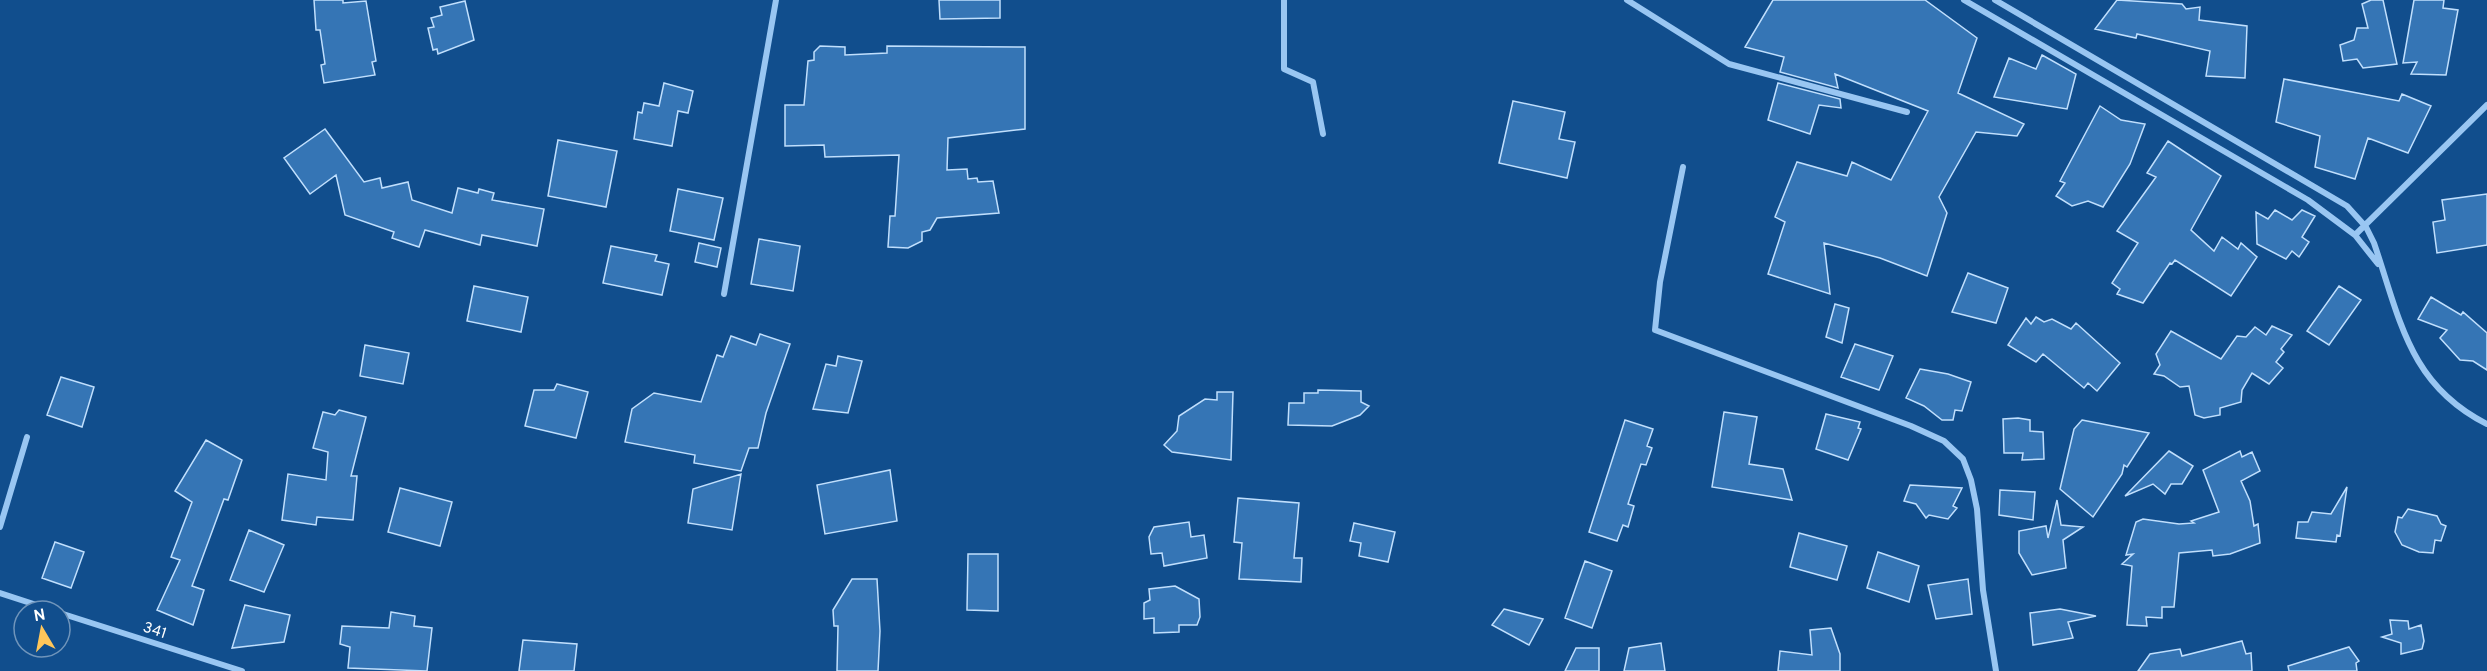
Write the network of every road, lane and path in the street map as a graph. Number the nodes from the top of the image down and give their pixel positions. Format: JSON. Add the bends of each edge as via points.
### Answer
{"nodes":[{"id":1,"x":776,"y":0,"type":"edge"},
{"id":2,"x":1284,"y":0,"type":"edge"},
{"id":3,"x":1627,"y":0,"type":"edge"},
{"id":4,"x":1964,"y":0,"type":"edge"},
{"id":5,"x":1995,"y":0,"type":"edge"},
{"id":6,"x":2487,"y":105,"type":"edge"},
{"id":7,"x":1907,"y":112,"type":"dead end"},
{"id":8,"x":1323,"y":134,"type":"dead end"},
{"id":9,"x":1683,"y":167,"type":"dead end"},
{"id":10,"x":2366,"y":227,"type":"junction"},
{"id":11,"x":2355,"y":235,"type":"junction"},
{"id":12,"x":2387,"y":280,"type":"junction"},
{"id":13,"x":724,"y":294,"type":"dead end"},
{"id":14,"x":2487,"y":424,"type":"edge"},
{"id":15,"x":27,"y":437,"type":"dead end"},
{"id":16,"x":0,"y":527,"type":"edge"},
{"id":17,"x":0,"y":593,"type":"edge"},
{"id":18,"x":18,"y":599,"type":"edge"},
{"id":19,"x":72,"y":617,"type":"edge"},
{"id":20,"x":242,"y":671,"type":"edge"},
{"id":21,"x":1996,"y":671,"type":"edge"}],
"edges":[{"from":1,"to":13,"type":"street"},
{"from":2,"to":8,"type":"street","via":[[1284,69],[1313,82]]},
{"from":3,"to":7,"type":"street","via":[[1729,64]]},
{"from":4,"to":11,"type":"street","via":[[2308,200]]},
{"from":5,"to":10,"type":"street","via":[[2331,195]]},
{"from":6,"to":10,"type":"street"},
{"from":9,"to":21,"type":"street","via":[[1660,282],[1655,330],[1911,426],[1944,441],[1963,459],[1977,509],[1983,590]]},
{"from":10,"to":11,"type":"street"},
{"from":10,"to":12,"type":"street"},
{"from":11,"to":12,"type":"street"},
{"from":12,"to":14,"type":"street","via":[[2421,368],[2461,411]]},
{"from":15,"to":16,"type":"street"},
{"from":17,"to":18,"type":"street"},
{"from":19,"to":20,"type":"street","name":"341"}]}
